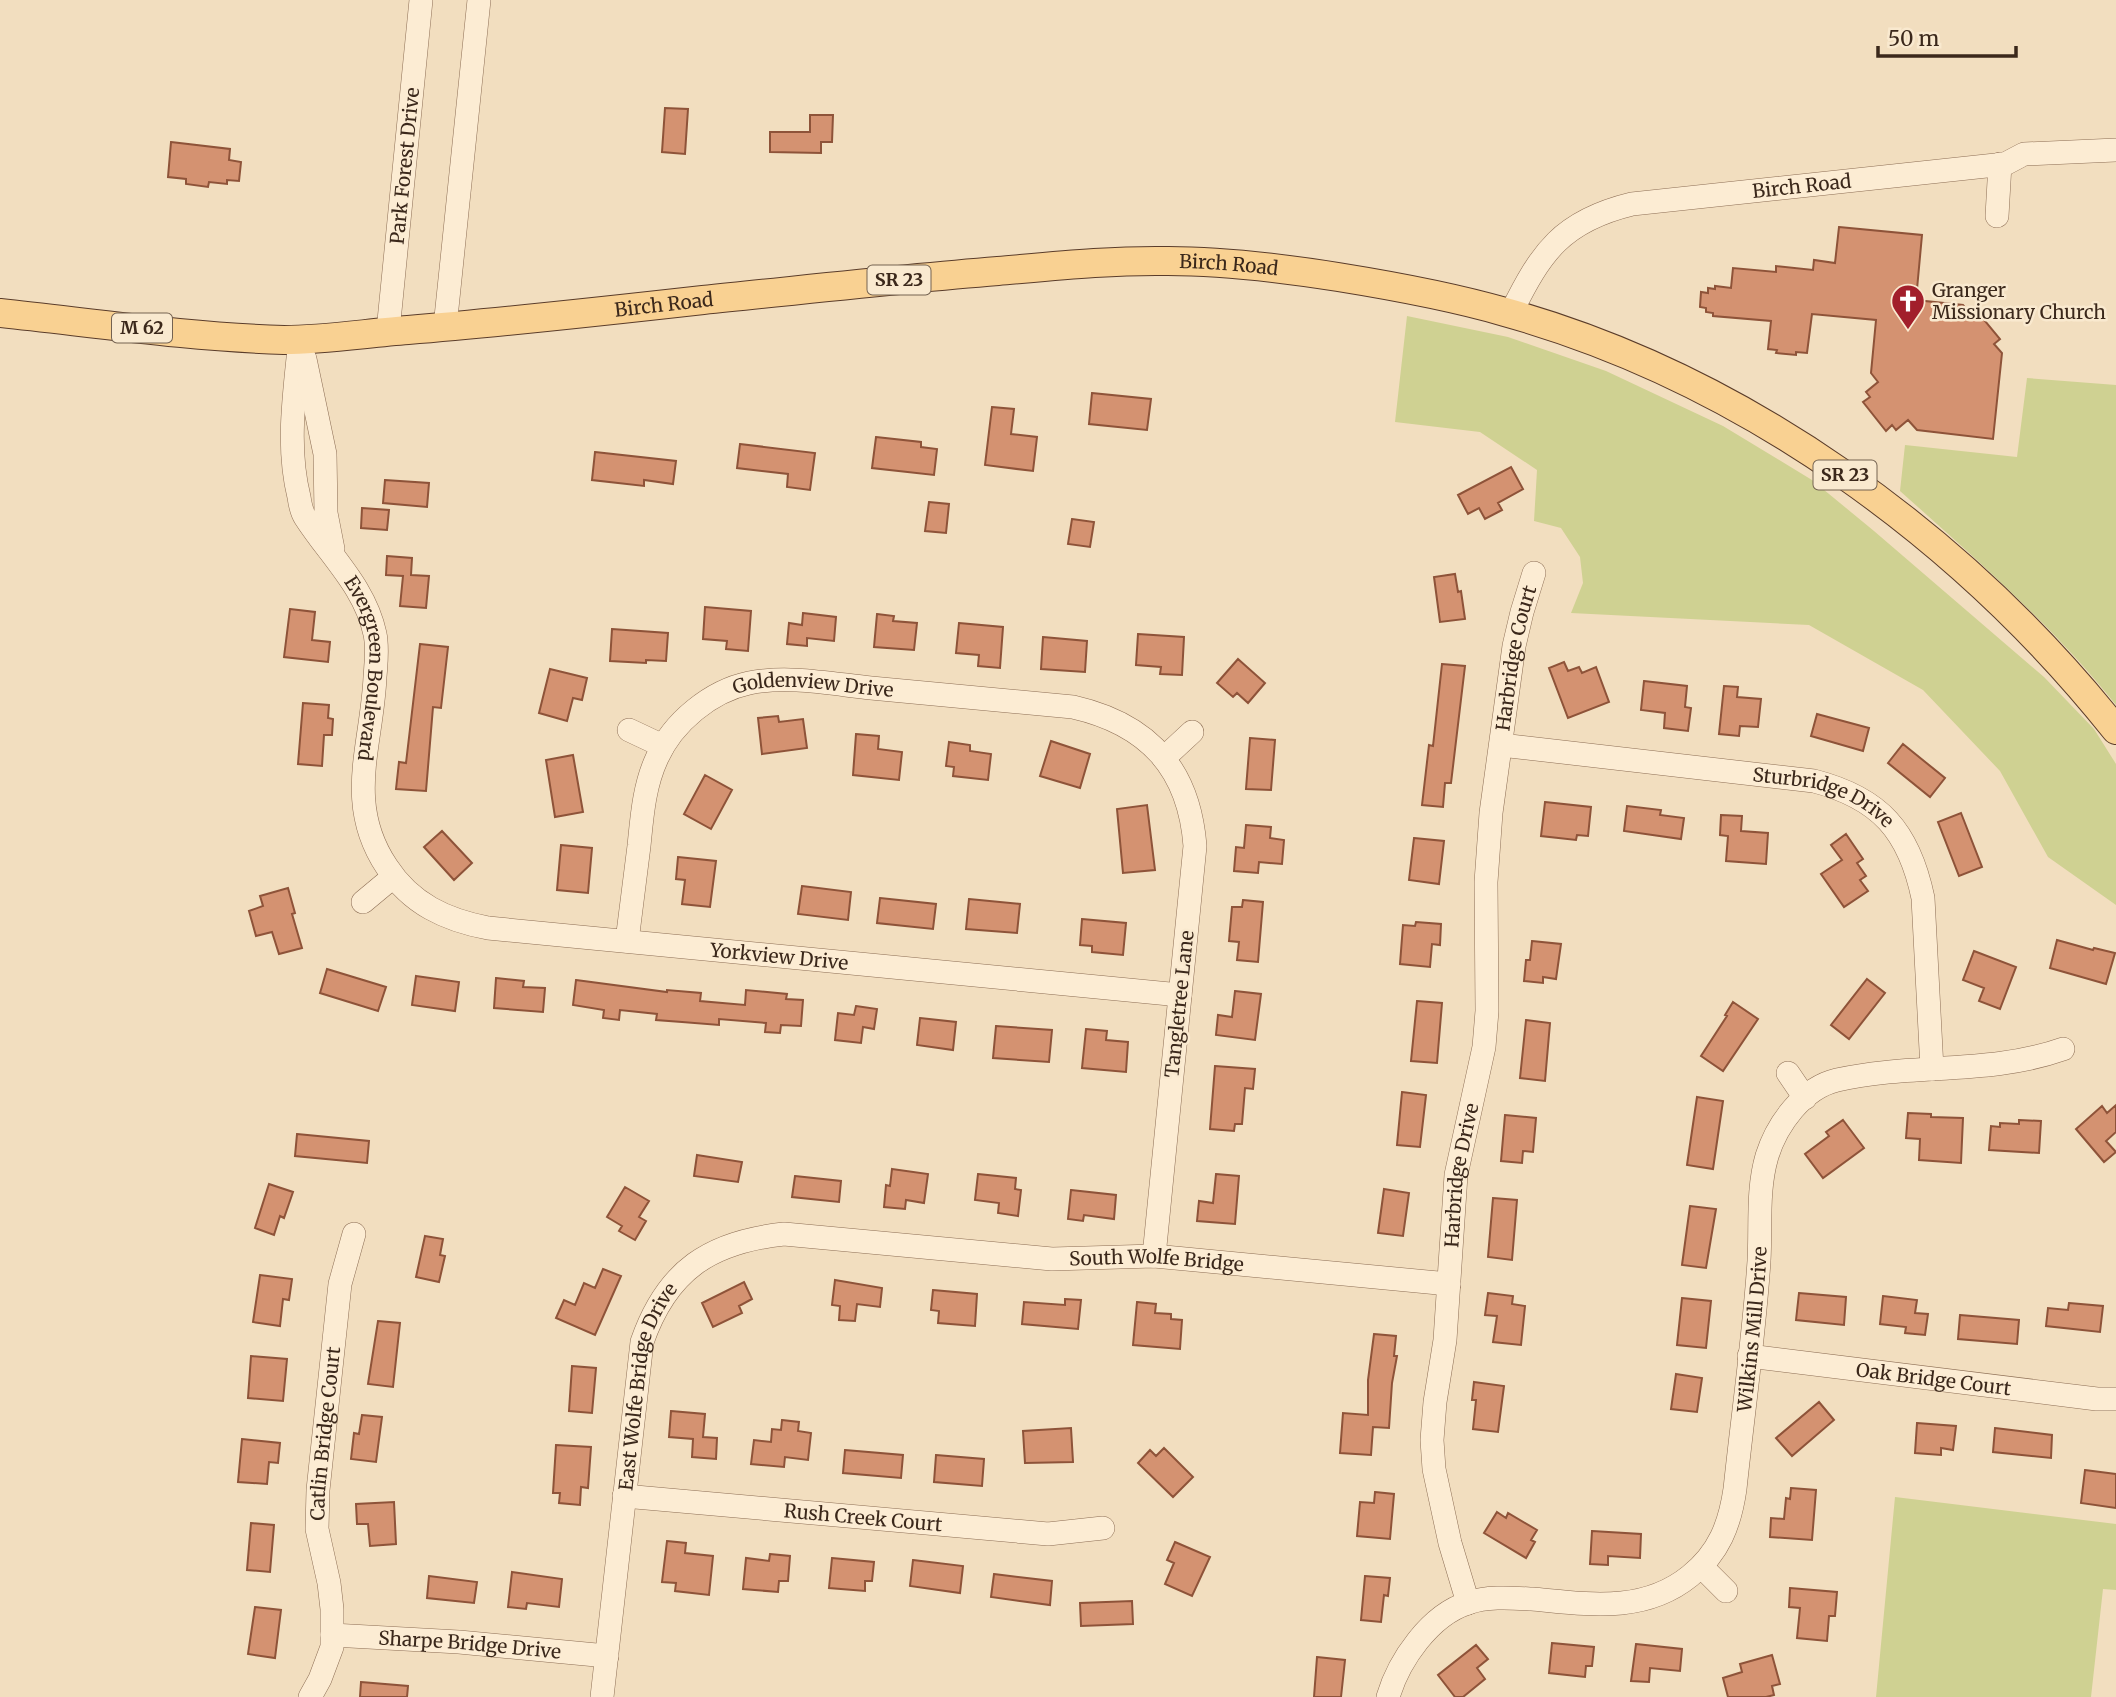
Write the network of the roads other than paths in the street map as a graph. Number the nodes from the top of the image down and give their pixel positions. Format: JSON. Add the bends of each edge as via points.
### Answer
{"nodes":[{"id":1,"x":421,"y":0,"type":"edge"},
{"id":2,"x":479,"y":0,"type":"edge"},
{"id":3,"x":2116,"y":150,"type":"edge"},
{"id":4,"x":2000,"y":164,"type":"junction"},
{"id":5,"x":1997,"y":216,"type":"dead end"},
{"id":6,"x":0,"y":313,"type":"edge"},
{"id":7,"x":1511,"y":313,"type":"junction"},
{"id":8,"x":445,"y":327,"type":"junction"},
{"id":9,"x":388,"y":331,"type":"junction"},
{"id":10,"x":293,"y":339,"type":"junction"},
{"id":11,"x":325,"y":454,"type":"junction"},
{"id":12,"x":292,"y":458,"type":"junction"},
{"id":13,"x":334,"y":556,"type":"junction"},
{"id":14,"x":1534,"y":573,"type":"dead end"},
{"id":15,"x":984,"y":699,"type":"joint"},
{"id":16,"x":629,"y":730,"type":"dead end"},
{"id":17,"x":2116,"y":730,"type":"edge"},
{"id":18,"x":1192,"y":732,"type":"dead end"},
{"id":19,"x":1501,"y":745,"type":"junction"},
{"id":20,"x":663,"y":747,"type":"junction"},
{"id":21,"x":1164,"y":758,"type":"junction"},
{"id":22,"x":362,"y":788,"type":"joint"},
{"id":23,"x":393,"y":877,"type":"junction"},
{"id":24,"x":363,"y":902,"type":"dead end"},
{"id":25,"x":627,"y":941,"type":"junction"},
{"id":26,"x":1180,"y":995,"type":"junction"},
{"id":27,"x":2063,"y":1049,"type":"dead end"},
{"id":28,"x":1932,"y":1069,"type":"junction"},
{"id":29,"x":1788,"y":1073,"type":"dead end"},
{"id":30,"x":1805,"y":1098,"type":"junction"},
{"id":31,"x":354,"y":1234,"type":"dead end"},
{"id":32,"x":865,"y":1241,"type":"joint"},
{"id":33,"x":1154,"y":1256,"type":"junction"},
{"id":34,"x":1449,"y":1284,"type":"junction"},
{"id":35,"x":1749,"y":1356,"type":"junction"},
{"id":36,"x":2116,"y":1399,"type":"edge"},
{"id":37,"x":624,"y":1496,"type":"junction"},
{"id":38,"x":1103,"y":1528,"type":"dead end"},
{"id":39,"x":1702,"y":1567,"type":"junction"},
{"id":40,"x":1726,"y":1591,"type":"dead end"},
{"id":41,"x":1468,"y":1602,"type":"junction"},
{"id":42,"x":332,"y":1635,"type":"junction"},
{"id":43,"x":607,"y":1656,"type":"junction"},
{"id":44,"x":310,"y":1697,"type":"edge"},
{"id":45,"x":602,"y":1697,"type":"edge"},
{"id":46,"x":1388,"y":1697,"type":"edge"}],
"edges":[{"from":1,"to":9,"type":"street","name":"Park Forest Drive"},
{"from":2,"to":8,"type":"street"},
{"from":3,"to":4,"type":"street","name":"Birch Road","via":[[2024,154]]},
{"from":4,"to":5,"type":"street"},
{"from":4,"to":7,"type":"street","name":"Birch Road","via":[[1615,208],[1579,225],[1548,251],[1532,270]]},
{"from":6,"to":10,"type":"main road","number":"M 62"},
{"from":7,"to":8,"type":"main road","name":"Birch Road","number":"SR 23","via":[[1384,284],[1261,265],[1169,261],[967,273]]},
{"from":7,"to":17,"type":"main road","number":"SR 23","via":[[1607,347],[1683,381],[1838,470],[1976,579],[2063,666]]},
{"from":8,"to":9,"type":"main road","name":"Birch Road","number":"SR 23"},
{"from":9,"to":10,"type":"main road","name":"Birch Road","number":"SR 23"},
{"from":10,"to":11,"type":"street","name":"Evergreen Boulevard"},
{"from":10,"to":12,"type":"street","name":"Evergreen Boulevard"},
{"from":11,"to":12,"type":"street"},
{"from":11,"to":13,"type":"street","name":"Evergreen Boulevard","via":[[326,513]]},
{"from":12,"to":13,"type":"street","name":"Evergreen Boulevard","via":[[303,515]]},
{"from":13,"to":22,"type":"street","name":"Evergreen Boulevard","via":[[359,592],[375,635],[375,685]]},
{"from":14,"to":19,"type":"street","name":"Harbridge Court","via":[[1514,646]]},
{"from":15,"to":20,"type":"street","name":"Goldenview Drive","via":[[820,683],[748,684],[712,698],[691,713]]},
{"from":15,"to":21,"type":"street","name":"Tangletree Lane","via":[[1101,713],[1121,722]]},
{"from":16,"to":20,"type":"street"},
{"from":18,"to":21,"type":"street"},
{"from":19,"to":28,"type":"street","name":"Sturbridge Drive","via":[[1814,781],[1841,788],[1879,811],[1909,850],[1923,898]]},
{"from":19,"to":34,"type":"street","name":"Harbridge Drive","via":[[1486,881],[1484,1047],[1456,1175]]},
{"from":20,"to":25,"type":"street","name":"Goldenview Drive","via":[[644,802]]},
{"from":21,"to":26,"type":"street","name":"Tangletree Lane","via":[[1183,789],[1195,846]]},
{"from":22,"to":23,"type":"street","name":"Yorkview Drive","via":[[374,845]]},
{"from":23,"to":24,"type":"street"},
{"from":23,"to":25,"type":"street","name":"Yorkview Drive","via":[[430,909],[461,922]]},
{"from":25,"to":26,"type":"street","name":"Yorkview Drive"},
{"from":26,"to":33,"type":"street","name":"Tangletree Lane"},
{"from":27,"to":28,"type":"street","name":"Wilkins Mill Drive","via":[[2015,1063]]},
{"from":28,"to":30,"type":"street","name":"Wilkins Mill Drive","via":[[1833,1081]]},
{"from":29,"to":30,"type":"street"},
{"from":30,"to":35,"type":"street","name":"Wilkins Mill Drive","via":[[1777,1130],[1767,1155],[1760,1190],[1759,1260]]},
{"from":31,"to":42,"type":"street","name":"Catlin Bridge Court","via":[[340,1284],[318,1490],[317,1529],[330,1583]]},
{"from":32,"to":33,"type":"street","name":"South Wolfe Bridge","via":[[1052,1259]]},
{"from":32,"to":37,"type":"street","name":"East Wolfe Bridge Drive","via":[[784,1234],[756,1237],[718,1250],[680,1275],[661,1301],[642,1342]]},
{"from":33,"to":34,"type":"street","name":"South Wolfe Bridge"},
{"from":34,"to":41,"type":"street","name":"Harbridge Drive","via":[[1432,1440],[1441,1510]]},
{"from":35,"to":36,"type":"street","name":"Oak Bridge Court"},
{"from":35,"to":39,"type":"street","name":"Wilkins Mill Drive","via":[[1732,1511]]},
{"from":37,"to":38,"type":"street","name":"Rush Creek Court","via":[[1048,1534]]},
{"from":37,"to":43,"type":"street","name":"East Wolfe Bridge Drive"},
{"from":39,"to":40,"type":"street"},
{"from":39,"to":41,"type":"street","name":"Wilkins Mill Drive","via":[[1670,1589],[1633,1603],[1496,1598]]},
{"from":41,"to":46,"type":"street","name":"Wilkins Mill Drive","via":[[1429,1628],[1409,1650]]},
{"from":42,"to":43,"type":"street","name":"Sharpe Bridge Drive"},
{"from":42,"to":44,"type":"street","name":"Catlin Bridge Court","via":[[328,1659]]},
{"from":43,"to":45,"type":"street","name":"East Wolfe Bridge Drive"}]}
